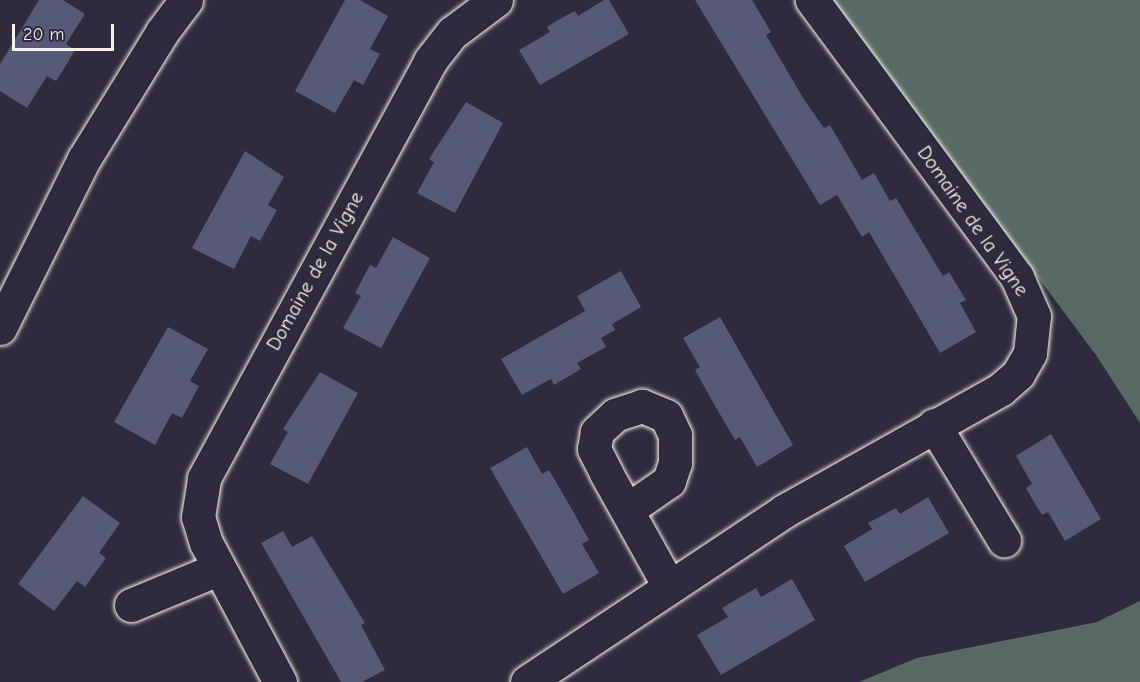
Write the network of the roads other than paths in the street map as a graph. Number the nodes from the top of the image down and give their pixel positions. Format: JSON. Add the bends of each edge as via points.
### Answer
{"nodes":[{"id":1,"x":186,"y":0,"type":"edge"},
{"id":2,"x":496,"y":0,"type":"edge"},
{"id":3,"x":812,"y":0,"type":"edge"},
{"id":4,"x":12,"y":272,"type":"edge"},
{"id":5,"x":0,"y":328,"type":"edge"},
{"id":6,"x":934,"y":425,"type":"junction"},
{"id":7,"x":627,"y":510,"type":"dead end"},
{"id":8,"x":1004,"y":540,"type":"dead end"},
{"id":9,"x":218,"y":569,"type":"junction"},
{"id":10,"x":669,"y":586,"type":"junction"},
{"id":11,"x":131,"y":606,"type":"dead end"},
{"id":12,"x":280,"y":682,"type":"edge"},
{"id":13,"x":527,"y":682,"type":"edge"}],
"edges":[{"from":1,"to":4,"type":"street"},
{"from":2,"to":9,"type":"street","name":"Domaine de la Vigne","via":[[452,33],[430,61],[221,442],[199,495],[198,517]]},
{"from":3,"to":6,"type":"street","name":"Domaine de la Vigne","via":[[1017,277],[1030,300],[1035,335],[1018,374],[1001,388]]},
{"from":4,"to":5,"type":"street"},
{"from":6,"to":8,"type":"street"},
{"from":6,"to":10,"type":"street","name":"Domaine de la Vigne","via":[[849,472]]},
{"from":7,"to":10,"type":"street"},
{"from":9,"to":11,"type":"street"},
{"from":9,"to":12,"type":"street","name":"Domaine de la Vigne"},
{"from":10,"to":13,"type":"street","name":"Domaine de la Vigne"}]}
